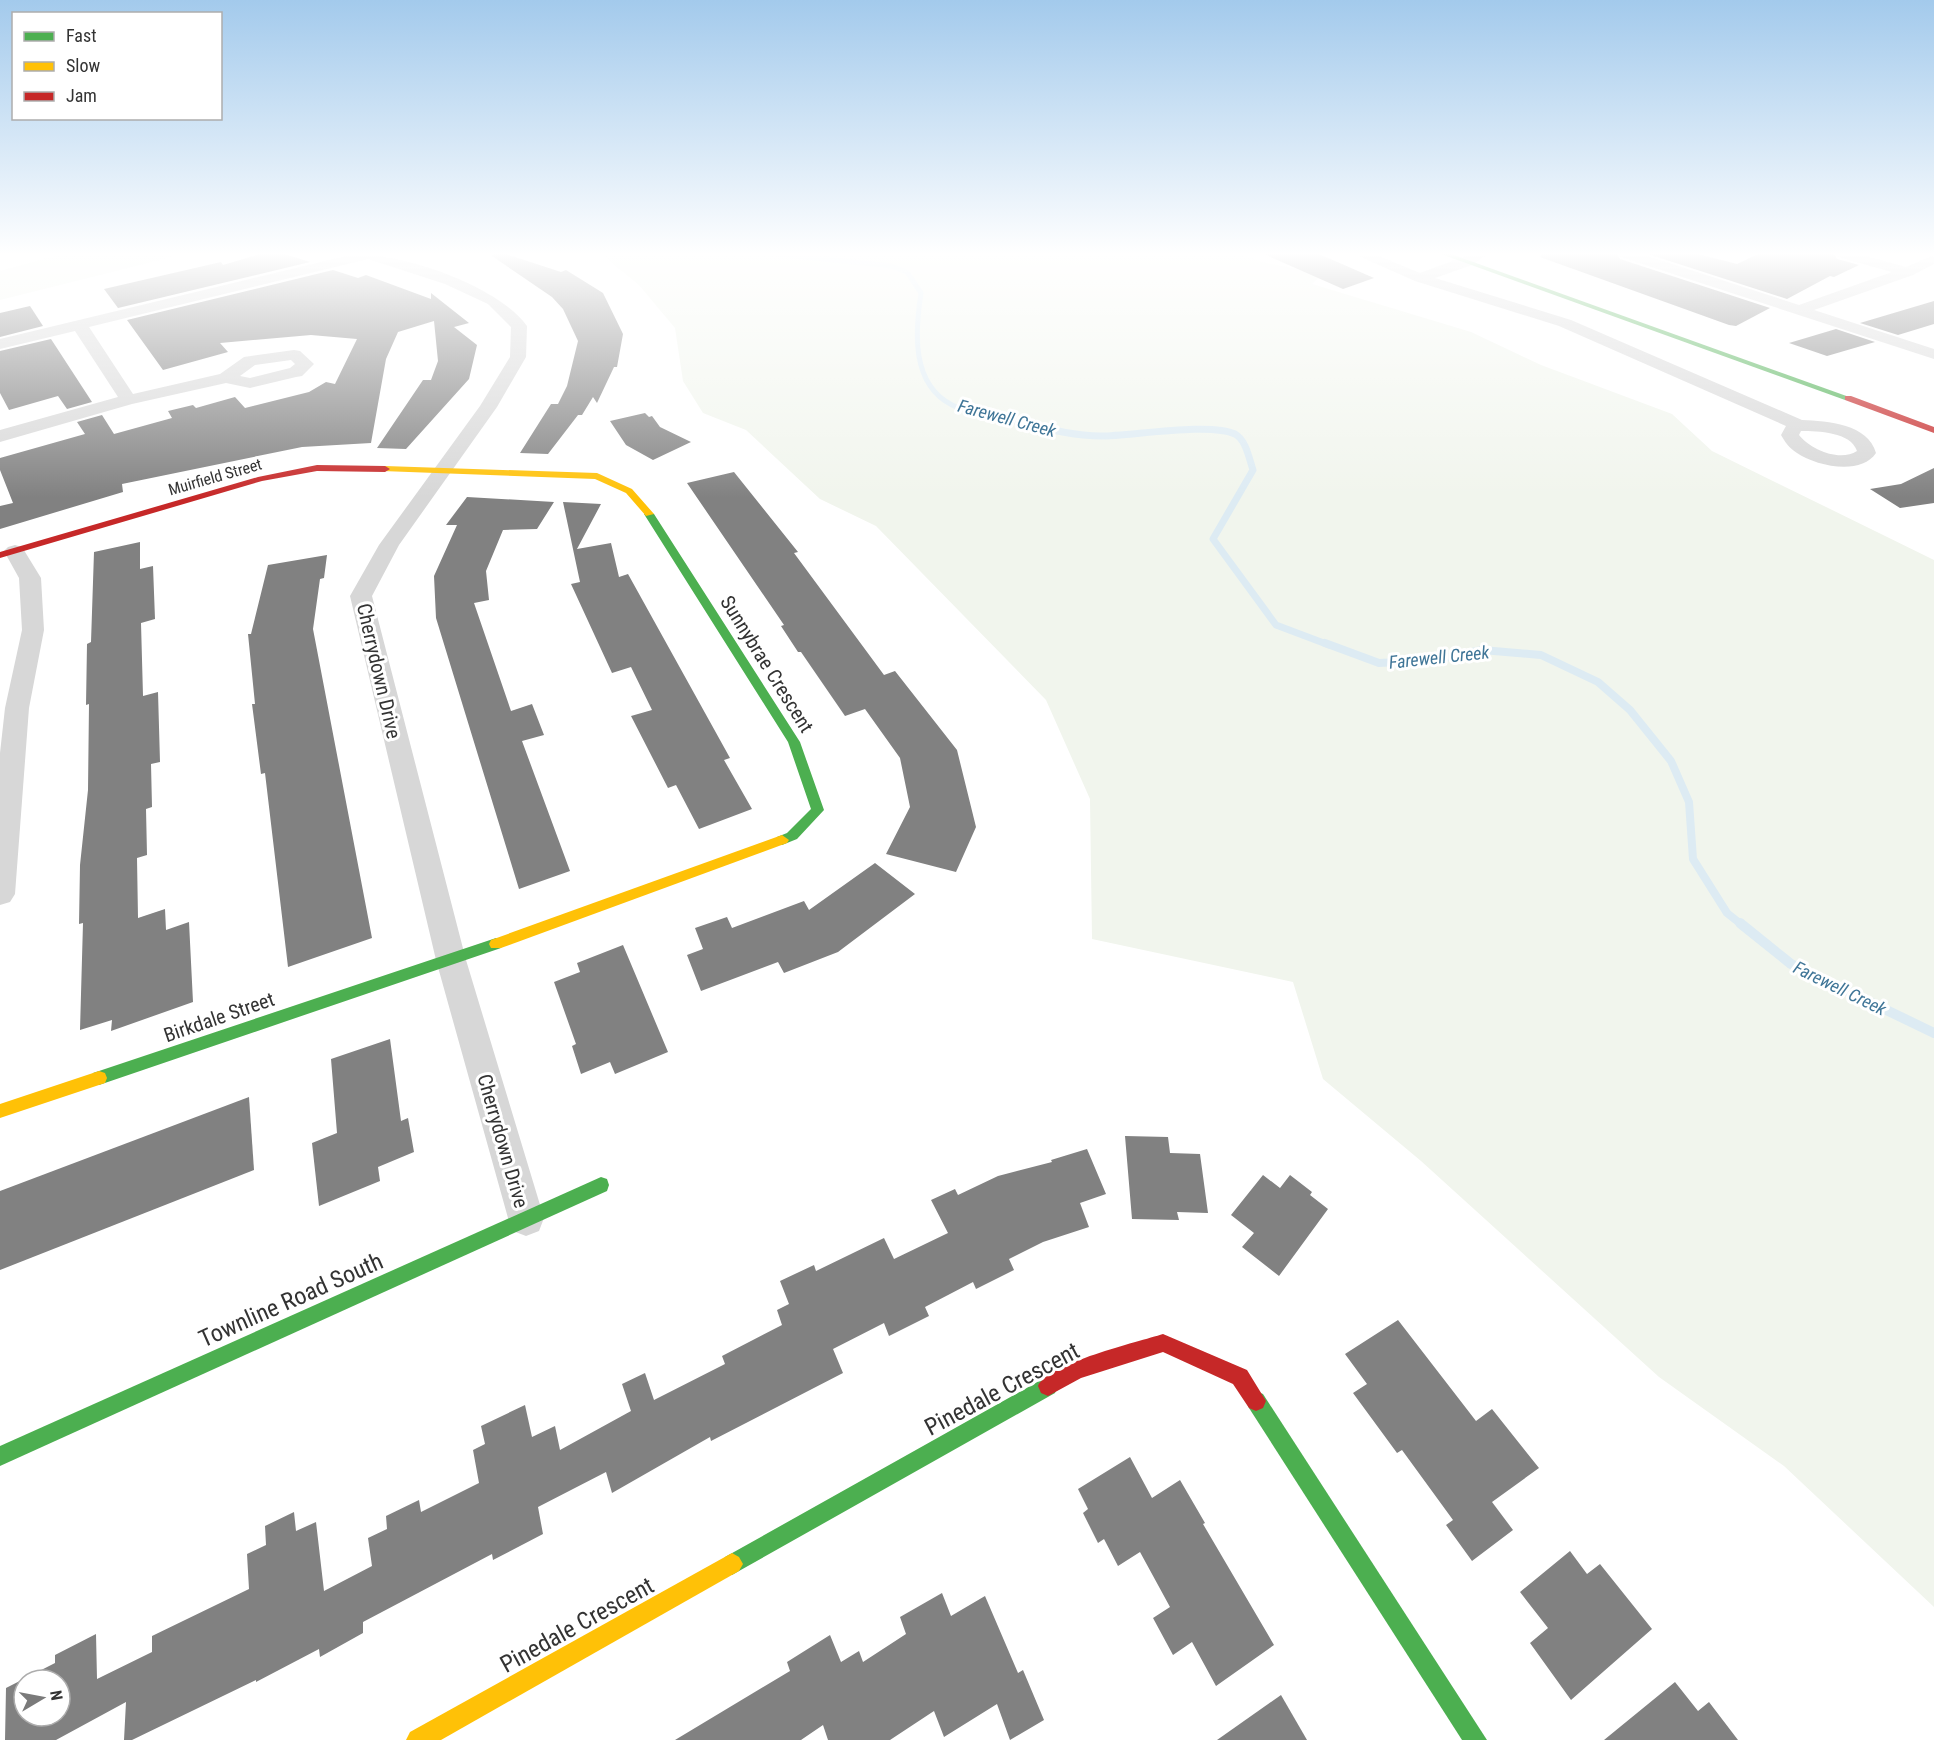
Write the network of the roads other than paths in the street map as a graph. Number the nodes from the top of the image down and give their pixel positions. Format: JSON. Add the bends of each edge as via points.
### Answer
{"nodes":[{"id":1,"x":39,"y":335,"type":"edge"},
{"id":2,"x":86,"y":335,"type":"edge"},
{"id":3,"x":519,"y":335,"type":"edge"},
{"id":4,"x":1595,"y":335,"type":"edge"},
{"id":5,"x":1675,"y":335,"type":"edge"},
{"id":6,"x":1876,"y":335,"type":"edge"},
{"id":7,"x":0,"y":344,"type":"edge"},
{"id":8,"x":1934,"y":354,"type":"edge"},
{"id":9,"x":226,"y":378,"type":"dead end"},
{"id":10,"x":128,"y":400,"type":"junction"},
{"id":11,"x":1799,"y":425,"type":"dead end"},
{"id":12,"x":1934,"y":430,"type":"edge"},
{"id":13,"x":0,"y":436,"type":"edge"},
{"id":14,"x":444,"y":469,"type":"junction"},
{"id":15,"x":8,"y":553,"type":"edge"},
{"id":16,"x":0,"y":894,"type":"edge"},
{"id":17,"x":451,"y":960,"type":"junction"},
{"id":18,"x":0,"y":1111,"type":"edge"},
{"id":19,"x":601,"y":1185,"type":"dead end"},
{"id":20,"x":526,"y":1218,"type":"junction"},
{"id":21,"x":0,"y":1456,"type":"edge"},
{"id":22,"x":418,"y":1740,"type":"edge"},
{"id":23,"x":1475,"y":1740,"type":"edge"}],
"edges":[{"from":1,"to":7,"type":"street"},
{"from":2,"to":10,"type":"street"},
{"from":3,"to":14,"type":"street","name":"Cherrydown Drive","via":[[518,357]]},
{"from":4,"to":11,"type":"street"},
{"from":5,"to":12,"type":"street"},
{"from":6,"to":8,"type":"street"},
{"from":9,"to":10,"type":"street"},
{"from":10,"to":13,"type":"street"},
{"from":14,"to":15,"type":"street","name":"Muirfield Street","via":[[317,468],[261,480]]},
{"from":14,"to":17,"type":"street","name":"Cherrydown Drive","via":[[389,545],[361,596]]},
{"from":14,"to":17,"type":"street","name":"Sunnybrae Crescent","via":[[597,476],[629,491],[647,510],[794,742],[818,810],[792,836]]},
{"from":15,"to":16,"type":"street","via":[[30,578],[33,630],[17,708]]},
{"from":17,"to":18,"type":"street","name":"Birkdale Street"},
{"from":17,"to":20,"type":"street","name":"Cherrydown Drive"},
{"from":19,"to":20,"type":"street","name":"Townline Road South"},
{"from":20,"to":21,"type":"street","name":"Townline Road South"},
{"from":22,"to":23,"type":"street","name":"Pinedale Crescent","via":[[1077,1370],[1163,1343],[1240,1377]]}]}
